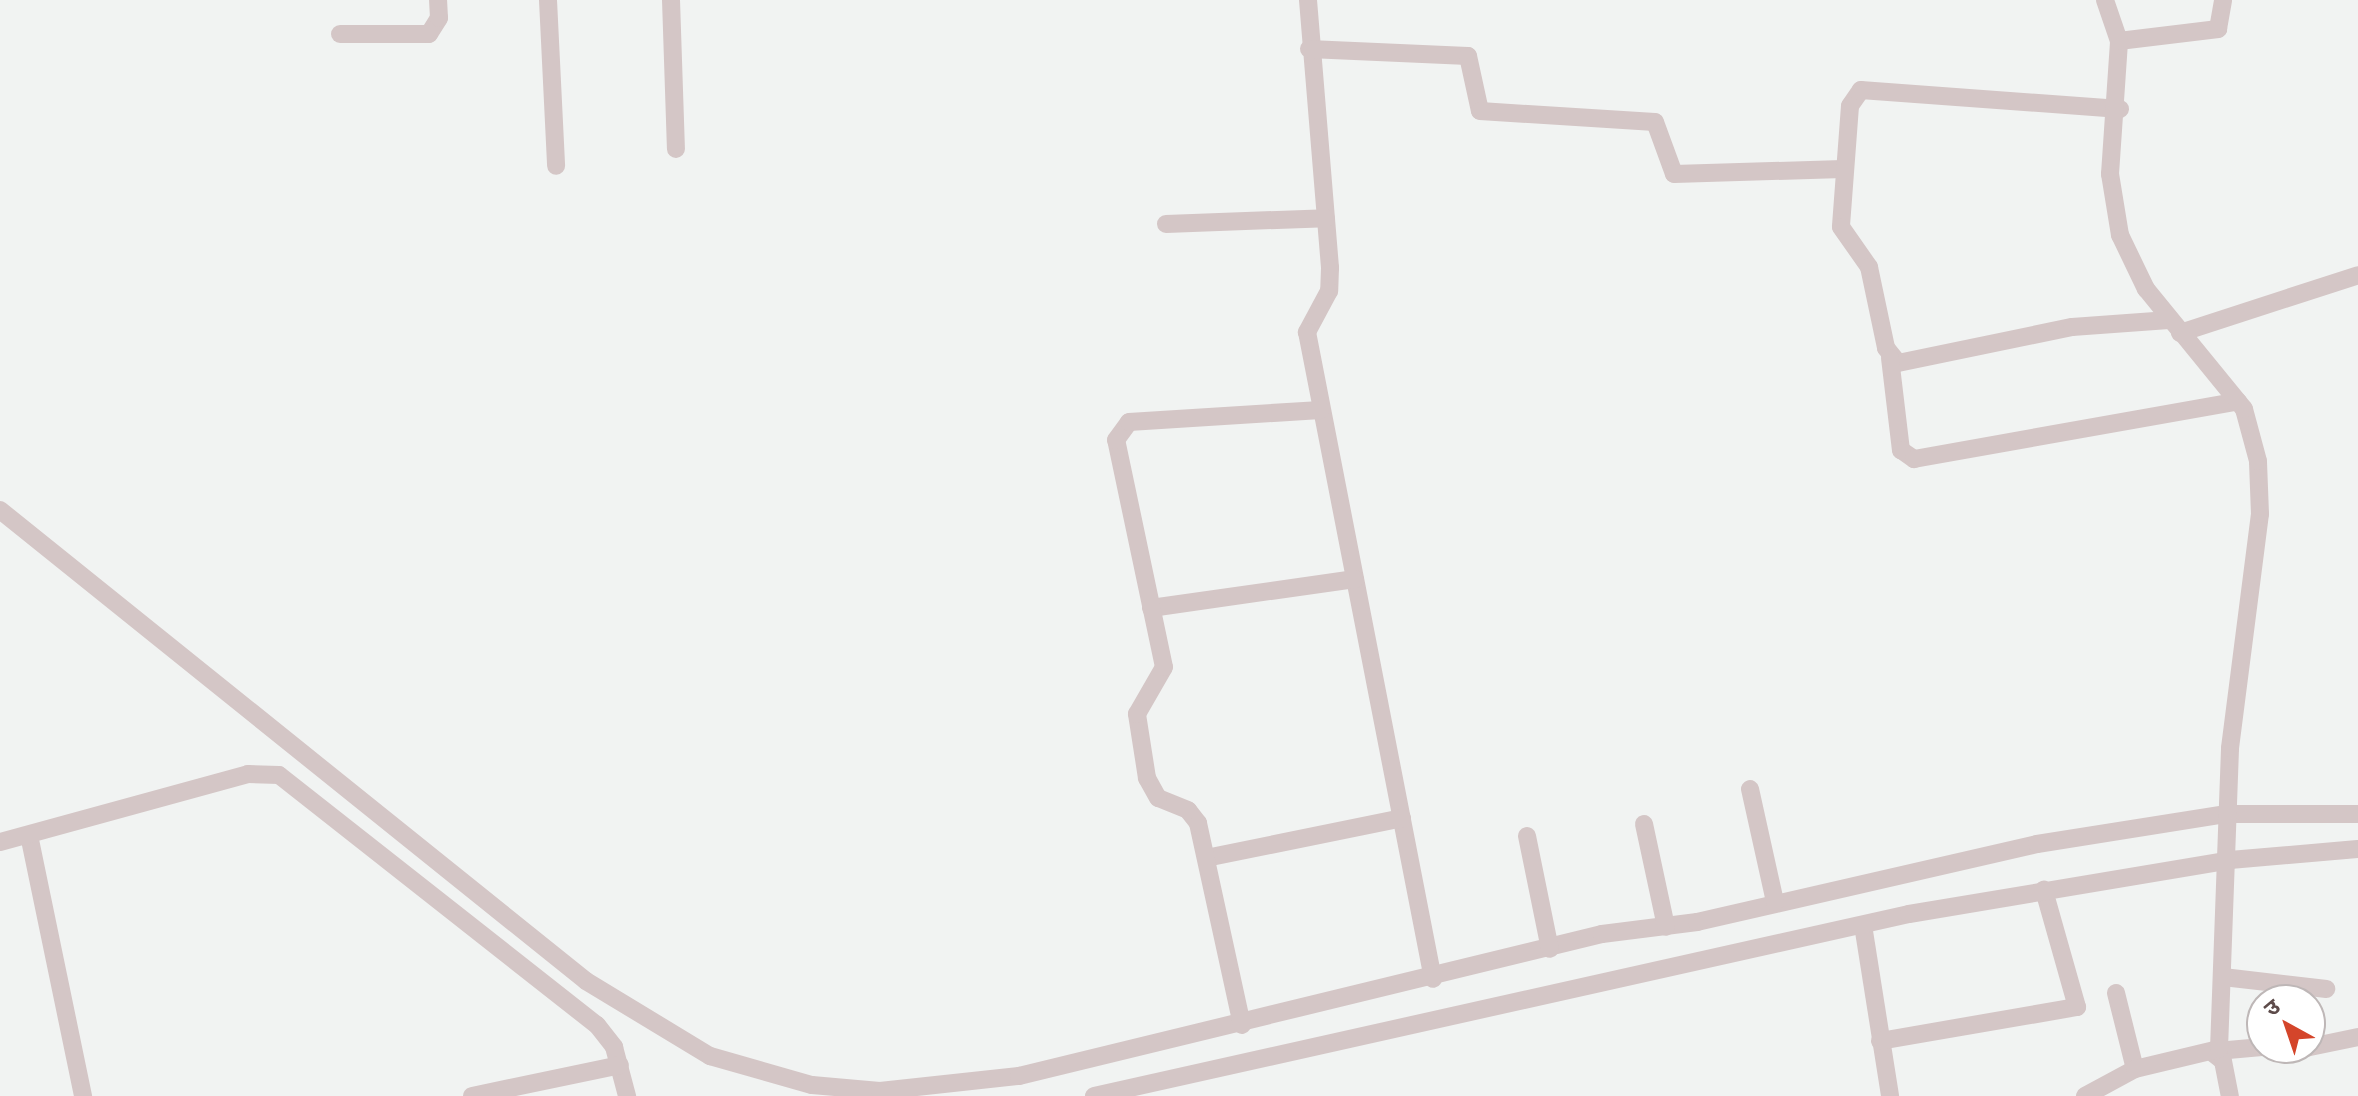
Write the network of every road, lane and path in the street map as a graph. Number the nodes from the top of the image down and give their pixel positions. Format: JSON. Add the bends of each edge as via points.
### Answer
{"nodes":[{"id":1,"x":438,"y":0,"type":"edge"},
{"id":2,"x":548,"y":0,"type":"edge"},
{"id":3,"x":671,"y":0,"type":"edge"},
{"id":4,"x":1308,"y":0,"type":"edge"},
{"id":5,"x":2105,"y":0,"type":"edge"},
{"id":6,"x":2223,"y":0,"type":"edge"},
{"id":7,"x":340,"y":34,"type":"dead end"},
{"id":8,"x":2119,"y":41,"type":"junction"},
{"id":9,"x":1309,"y":49,"type":"junction"},
{"id":10,"x":2120,"y":109,"type":"junction"},
{"id":11,"x":676,"y":149,"type":"dead end"},
{"id":12,"x":556,"y":166,"type":"dead end"},
{"id":13,"x":1843,"y":169,"type":"junction"},
{"id":14,"x":1326,"y":218,"type":"junction"},
{"id":15,"x":1166,"y":224,"type":"dead end"},
{"id":16,"x":2358,"y":275,"type":"edge"},
{"id":17,"x":2174,"y":326,"type":"junction"},
{"id":18,"x":1890,"y":358,"type":"junction"},
{"id":19,"x":2238,"y":401,"type":"junction"},
{"id":20,"x":1321,"y":410,"type":"junction"},
{"id":21,"x":0,"y":510,"type":"edge"},
{"id":22,"x":1355,"y":579,"type":"junction"},
{"id":23,"x":1151,"y":608,"type":"junction"},
{"id":24,"x":1750,"y":789,"type":"dead end"},
{"id":25,"x":2358,"y":814,"type":"edge"},
{"id":26,"x":1402,"y":818,"type":"junction"},
{"id":27,"x":2228,"y":821,"type":"junction"},
{"id":28,"x":1644,"y":824,"type":"dead end"},
{"id":29,"x":29,"y":835,"type":"junction"},
{"id":30,"x":1527,"y":836,"type":"dead end"},
{"id":31,"x":0,"y":842,"type":"edge"},
{"id":32,"x":2358,"y":849,"type":"edge"},
{"id":33,"x":2230,"y":854,"type":"junction"},
{"id":34,"x":1206,"y":858,"type":"junction"},
{"id":35,"x":2044,"y":890,"type":"junction"},
{"id":36,"x":1775,"y":902,"type":"junction"},
{"id":37,"x":1863,"y":925,"type":"junction"},
{"id":38,"x":1666,"y":927,"type":"junction"},
{"id":39,"x":1550,"y":949,"type":"junction"},
{"id":40,"x":2223,"y":977,"type":"junction"},
{"id":41,"x":1433,"y":979,"type":"junction"},
{"id":42,"x":2283,"y":984,"type":"edge"},
{"id":43,"x":2116,"y":993,"type":"dead end"},
{"id":44,"x":1242,"y":1025,"type":"junction"},
{"id":45,"x":2358,"y":1037,"type":"edge"},
{"id":46,"x":1880,"y":1041,"type":"junction"},
{"id":47,"x":2326,"y":1044,"type":"edge"},
{"id":48,"x":2246,"y":1049,"type":"edge"},
{"id":49,"x":2216,"y":1053,"type":"junction"},
{"id":50,"x":620,"y":1065,"type":"junction"},
{"id":51,"x":2135,"y":1069,"type":"junction"},
{"id":52,"x":83,"y":1096,"type":"edge"},
{"id":53,"x":472,"y":1096,"type":"edge"},
{"id":54,"x":627,"y":1096,"type":"edge"},
{"id":55,"x":1094,"y":1096,"type":"edge"},
{"id":56,"x":1890,"y":1096,"type":"edge"},
{"id":57,"x":2085,"y":1096,"type":"edge"},
{"id":58,"x":2230,"y":1096,"type":"edge"}],
"edges":[{"from":1,"to":7,"type":"street","via":[[439,18],[429,34]]},
{"from":2,"to":12,"type":"street"},
{"from":3,"to":11,"type":"street"},
{"from":4,"to":9,"type":"street"},
{"from":5,"to":8,"type":"street"},
{"from":6,"to":8,"type":"street","via":[[2218,29]]},
{"from":8,"to":10,"type":"street"},
{"from":9,"to":13,"type":"street","via":[[1468,56],[1480,111],[1655,122],[1674,174]]},
{"from":9,"to":14,"type":"street"},
{"from":10,"to":13,"type":"street","via":[[1861,90],[1850,106]]},
{"from":10,"to":17,"type":"street","via":[[2112,205],[2132,264]]},
{"from":13,"to":18,"type":"street","via":[[1841,227],[1869,267]]},
{"from":14,"to":15,"type":"street"},
{"from":14,"to":20,"type":"street","via":[[1329,291],[1307,332]]},
{"from":16,"to":17,"type":"street"},
{"from":17,"to":18,"type":"street","via":[[2072,327],[1907,362]]},
{"from":17,"to":19,"type":"street"},
{"from":18,"to":19,"type":"street","via":[[1901,450],[1914,459]]},
{"from":19,"to":27,"type":"street","via":[[2253,429],[2260,514]]},
{"from":20,"to":22,"type":"street"},
{"from":20,"to":23,"type":"street","via":[[1210,412],[1122,425],[1116,440]]},
{"from":21,"to":44,"type":"street","via":[[586,981],[710,1056],[798,1082],[917,1089],[1019,1076]]},
{"from":22,"to":23,"type":"street"},
{"from":22,"to":26,"type":"street"},
{"from":23,"to":34,"type":"street","via":[[1164,667],[1137,714],[1147,778],[1158,798],[1193,816]]},
{"from":24,"to":36,"type":"street"},
{"from":25,"to":27,"type":"street"},
{"from":26,"to":34,"type":"street"},
{"from":26,"to":41,"type":"street"},
{"from":27,"to":33,"type":"street"},
{"from":27,"to":36,"type":"street","via":[[2037,844]]},
{"from":28,"to":38,"type":"street"},
{"from":29,"to":31,"type":"street"},
{"from":29,"to":50,"type":"street","via":[[248,774],[279,775],[597,1025]]},
{"from":29,"to":52,"type":"street"},
{"from":30,"to":39,"type":"street"},
{"from":32,"to":33,"type":"street"},
{"from":33,"to":35,"type":"street"},
{"from":33,"to":40,"type":"street"},
{"from":34,"to":44,"type":"street"},
{"from":35,"to":37,"type":"street"},
{"from":35,"to":46,"type":"street","via":[[2077,1007]]},
{"from":36,"to":38,"type":"street"},
{"from":37,"to":46,"type":"street"},
{"from":37,"to":55,"type":"street"},
{"from":38,"to":39,"type":"street"},
{"from":39,"to":41,"type":"street"},
{"from":40,"to":42,"type":"street"},
{"from":40,"to":49,"type":"street"},
{"from":41,"to":44,"type":"street"},
{"from":43,"to":51,"type":"street"},
{"from":45,"to":47,"type":"street"},
{"from":46,"to":56,"type":"street"},
{"from":48,"to":49,"type":"street"},
{"from":49,"to":51,"type":"street"},
{"from":49,"to":58,"type":"street","via":[[2223,1061]]},
{"from":50,"to":53,"type":"street"},
{"from":50,"to":54,"type":"street"},
{"from":51,"to":57,"type":"street"}]}
